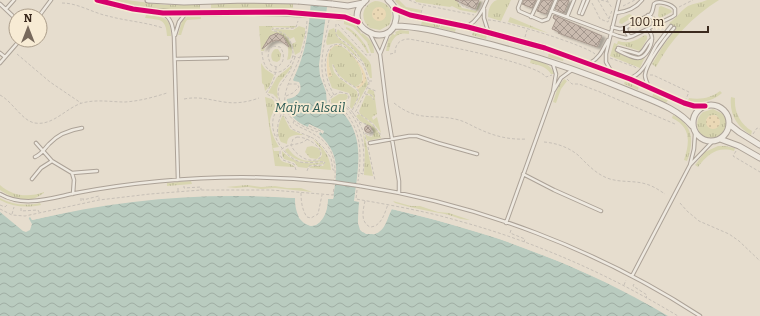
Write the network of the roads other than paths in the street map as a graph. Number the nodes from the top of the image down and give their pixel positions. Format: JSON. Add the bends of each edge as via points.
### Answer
{"nodes":[{"id":1,"x":14,"y":0,"type":"edge"},
{"id":2,"x":51,"y":0,"type":"edge"},
{"id":3,"x":55,"y":0,"type":"edge"},
{"id":4,"x":97,"y":0,"type":"edge"},
{"id":5,"x":148,"y":0,"type":"edge"},
{"id":6,"x":388,"y":0,"type":"edge"},
{"id":7,"x":487,"y":0,"type":"edge"},
{"id":8,"x":521,"y":0,"type":"edge"},
{"id":9,"x":539,"y":0,"type":"edge"},
{"id":10,"x":556,"y":0,"type":"edge"},
{"id":11,"x":574,"y":0,"type":"edge"},
{"id":12,"x":584,"y":0,"type":"edge"},
{"id":13,"x":588,"y":0,"type":"edge"},
{"id":14,"x":619,"y":0,"type":"edge"},
{"id":15,"x":642,"y":0,"type":"edge"},
{"id":16,"x":364,"y":2,"type":"edge"},
{"id":17,"x":0,"y":4,"type":"edge"},
{"id":18,"x":49,"y":4,"type":"junction"},
{"id":19,"x":46,"y":8,"type":"edge"},
{"id":20,"x":6,"y":9,"type":"joint"},
{"id":21,"x":395,"y":9,"type":"junction"},
{"id":22,"x":484,"y":9,"type":"junction"},
{"id":23,"x":551,"y":11,"type":"junction"},
{"id":24,"x":163,"y":13,"type":"junction"},
{"id":25,"x":186,"y":13,"type":"junction"},
{"id":26,"x":616,"y":13,"type":"junction"},
{"id":27,"x":648,"y":15,"type":"junction"},
{"id":28,"x":532,"y":17,"type":"junction"},
{"id":29,"x":567,"y":17,"type":"junction"},
{"id":30,"x":358,"y":22,"type":"junction"},
{"id":31,"x":394,"y":26,"type":"junction"},
{"id":32,"x":654,"y":26,"type":"junction"},
{"id":33,"x":468,"y":27,"type":"junction"},
{"id":34,"x":612,"y":27,"type":"junction"},
{"id":35,"x":627,"y":27,"type":"junction"},
{"id":36,"x":672,"y":27,"type":"dead end"},
{"id":37,"x":648,"y":29,"type":"junction"},
{"id":38,"x":389,"y":32,"type":"junction"},
{"id":39,"x":488,"y":32,"type":"junction"},
{"id":40,"x":370,"y":34,"type":"junction"},
{"id":41,"x":610,"y":35,"type":"junction"},
{"id":42,"x":174,"y":37,"type":"junction"},
{"id":43,"x":630,"y":37,"type":"junction"},
{"id":44,"x":13,"y":48,"type":"edge"},
{"id":45,"x":617,"y":49,"type":"dead end"},
{"id":46,"x":0,"y":53,"type":"edge"},
{"id":47,"x":380,"y":54,"type":"junction"},
{"id":48,"x":5,"y":57,"type":"junction"},
{"id":49,"x":651,"y":57,"type":"junction"},
{"id":50,"x":227,"y":58,"type":"dead end"},
{"id":51,"x":175,"y":59,"type":"junction"},
{"id":52,"x":552,"y":62,"type":"junction"},
{"id":53,"x":0,"y":63,"type":"edge"},
{"id":54,"x":590,"y":63,"type":"junction"},
{"id":55,"x":573,"y":70,"type":"junction"},
{"id":56,"x":611,"y":71,"type":"junction"},
{"id":57,"x":630,"y":79,"type":"junction"},
{"id":58,"x":649,"y":88,"type":"junction"},
{"id":59,"x":553,"y":92,"type":"junction"},
{"id":60,"x":705,"y":106,"type":"junction"},
{"id":61,"x":729,"y":124,"type":"junction"},
{"id":62,"x":692,"y":126,"type":"junction"},
{"id":63,"x":82,"y":128,"type":"dead end"},
{"id":64,"x":695,"y":134,"type":"junction"},
{"id":65,"x":392,"y":139,"type":"junction"},
{"id":66,"x":720,"y":139,"type":"junction"},
{"id":67,"x":712,"y":142,"type":"junction"},
{"id":68,"x":36,"y":143,"type":"dead end"},
{"id":69,"x":369,"y":144,"type":"road end"},
{"id":70,"x":760,"y":145,"type":"edge"},
{"id":71,"x":43,"y":151,"type":"junction"},
{"id":72,"x":478,"y":154,"type":"dead end"},
{"id":73,"x":35,"y":157,"type":"dead end"},
{"id":74,"x":760,"y":158,"type":"edge"},
{"id":75,"x":52,"y":161,"type":"junction"},
{"id":76,"x":690,"y":165,"type":"junction"},
{"id":77,"x":98,"y":171,"type":"dead end"},
{"id":78,"x":72,"y":173,"type":"junction"},
{"id":79,"x":523,"y":174,"type":"junction"},
{"id":80,"x":32,"y":179,"type":"dead end"},
{"id":81,"x":178,"y":180,"type":"junction"},
{"id":82,"x":399,"y":193,"type":"junction"},
{"id":83,"x":0,"y":194,"type":"edge"},
{"id":84,"x":73,"y":194,"type":"junction"},
{"id":85,"x":601,"y":211,"type":"dead end"},
{"id":86,"x":506,"y":223,"type":"junction"},
{"id":87,"x":632,"y":276,"type":"junction"},
{"id":88,"x":700,"y":316,"type":"edge"}],
"edges":[{"from":1,"to":20,"type":"lane"},
{"from":2,"to":18,"type":"lane"},
{"from":3,"to":18,"type":"lane"},
{"from":4,"to":24,"type":"street"},
{"from":5,"to":16,"type":"street","bridge":true,"via":[[298,1],[348,6]]},
{"from":6,"to":21,"type":"street"},
{"from":7,"to":22,"type":"lane"},
{"from":8,"to":28,"type":"lane","via":[[519,11]]},
{"from":9,"to":28,"type":"lane"},
{"from":10,"to":23,"type":"lane"},
{"from":11,"to":29,"type":"lane"},
{"from":12,"to":13,"type":"lane","via":[[580,14]]},
{"from":14,"to":26,"type":"lane"},
{"from":15,"to":26,"type":"lane","via":[[627,10]]},
{"from":16,"to":30,"type":"street","via":[[359,10]]},
{"from":17,"to":20,"type":"lane"},
{"from":18,"to":19,"type":"lane"},
{"from":21,"to":31,"type":"street"},
{"from":21,"to":33,"type":"street","via":[[410,15]]},
{"from":22,"to":33,"type":"lane"},
{"from":22,"to":39,"type":"lane","via":[[484,21]]},
{"from":23,"to":28,"type":"lane","via":[[546,20]]},
{"from":23,"to":29,"type":"lane"},
{"from":24,"to":25,"type":"street"},
{"from":24,"to":42,"type":"lane","via":[[171,22]]},
{"from":25,"to":30,"type":"street","bridge":true,"via":[[274,12],[349,18]]},
{"from":25,"to":42,"type":"lane","via":[[179,22]]},
{"from":26,"to":34,"type":"lane"},
{"from":27,"to":32,"type":"lane","via":[[654,19]]},
{"from":27,"to":32,"type":"lane","via":[[658,1],[672,5],[675,9],[674,16]]},
{"from":27,"to":35,"type":"lane"},
{"from":29,"to":41,"type":"lane"},
{"from":30,"to":40,"type":"street"},
{"from":31,"to":38,"type":"street"},
{"from":31,"to":52,"type":"street","via":[[412,27],[489,44]]},
{"from":32,"to":37,"type":"lane"},
{"from":33,"to":39,"type":"street"},
{"from":34,"to":35,"type":"lane"},
{"from":34,"to":41,"type":"lane"},
{"from":35,"to":43,"type":"lane","via":[[626,33]]},
{"from":36,"to":49,"type":"lane","via":[[662,37]]},
{"from":37,"to":43,"type":"lane"},
{"from":37,"to":45,"type":"lane","via":[[652,39],[642,53]]},
{"from":38,"to":40,"type":"street","via":[[380,35]]},
{"from":38,"to":47,"type":"lane"},
{"from":39,"to":54,"type":"street"},
{"from":40,"to":47,"type":"lane"},
{"from":41,"to":43,"type":"lane"},
{"from":41,"to":54,"type":"lane","via":[[599,57]]},
{"from":41,"to":56,"type":"lane","via":[[606,59]]},
{"from":42,"to":51,"type":"lane"},
{"from":44,"to":48,"type":"lane"},
{"from":46,"to":48,"type":"lane"},
{"from":47,"to":65,"type":"lane"},
{"from":48,"to":53,"type":"lane"},
{"from":49,"to":57,"type":"lane","via":[[638,74]]},
{"from":49,"to":58,"type":"lane","via":[[645,76]]},
{"from":50,"to":51,"type":"lane"},
{"from":51,"to":81,"type":"lane"},
{"from":52,"to":55,"type":"street"},
{"from":52,"to":59,"type":"lane","via":[[556,74]]},
{"from":54,"to":56,"type":"street"},
{"from":55,"to":59,"type":"lane","via":[[563,76]]},
{"from":55,"to":62,"type":"street","via":[[673,110]]},
{"from":56,"to":57,"type":"street"},
{"from":57,"to":58,"type":"street"},
{"from":58,"to":60,"type":"street","via":[[684,103]]},
{"from":59,"to":79,"type":"lane"},
{"from":60,"to":61,"type":"street","via":[[721,108]]},
{"from":60,"to":62,"type":"street","via":[[694,115]]},
{"from":61,"to":66,"type":"street"},
{"from":61,"to":70,"type":"street"},
{"from":62,"to":64,"type":"street"},
{"from":63,"to":71,"type":"lane","via":[[60,134]]},
{"from":64,"to":67,"type":"street","via":[[704,141]]},
{"from":64,"to":76,"type":"lane"},
{"from":65,"to":69,"type":"lane"},
{"from":65,"to":72,"type":"lane","via":[[417,136]]},
{"from":65,"to":82,"type":"lane","via":[[399,175]]},
{"from":66,"to":67,"type":"street"},
{"from":66,"to":74,"type":"street"},
{"from":67,"to":76,"type":"lane"},
{"from":68,"to":71,"type":"lane"},
{"from":71,"to":73,"type":"lane"},
{"from":71,"to":75,"type":"lane"},
{"from":75,"to":78,"type":"lane"},
{"from":75,"to":80,"type":"lane","via":[[40,168]]},
{"from":76,"to":87,"type":"lane"},
{"from":77,"to":78,"type":"lane"},
{"from":78,"to":84,"type":"lane"},
{"from":79,"to":85,"type":"lane"},
{"from":79,"to":86,"type":"lane"},
{"from":81,"to":82,"type":"lane","bridge":true,"via":[[294,179],[333,182]]},
{"from":81,"to":84,"type":"lane"},
{"from":82,"to":86,"type":"lane"},
{"from":83,"to":84,"type":"lane","via":[[10,199],[28,202]]},
{"from":86,"to":87,"type":"lane","via":[[560,242]]},
{"from":87,"to":88,"type":"lane"}]}
